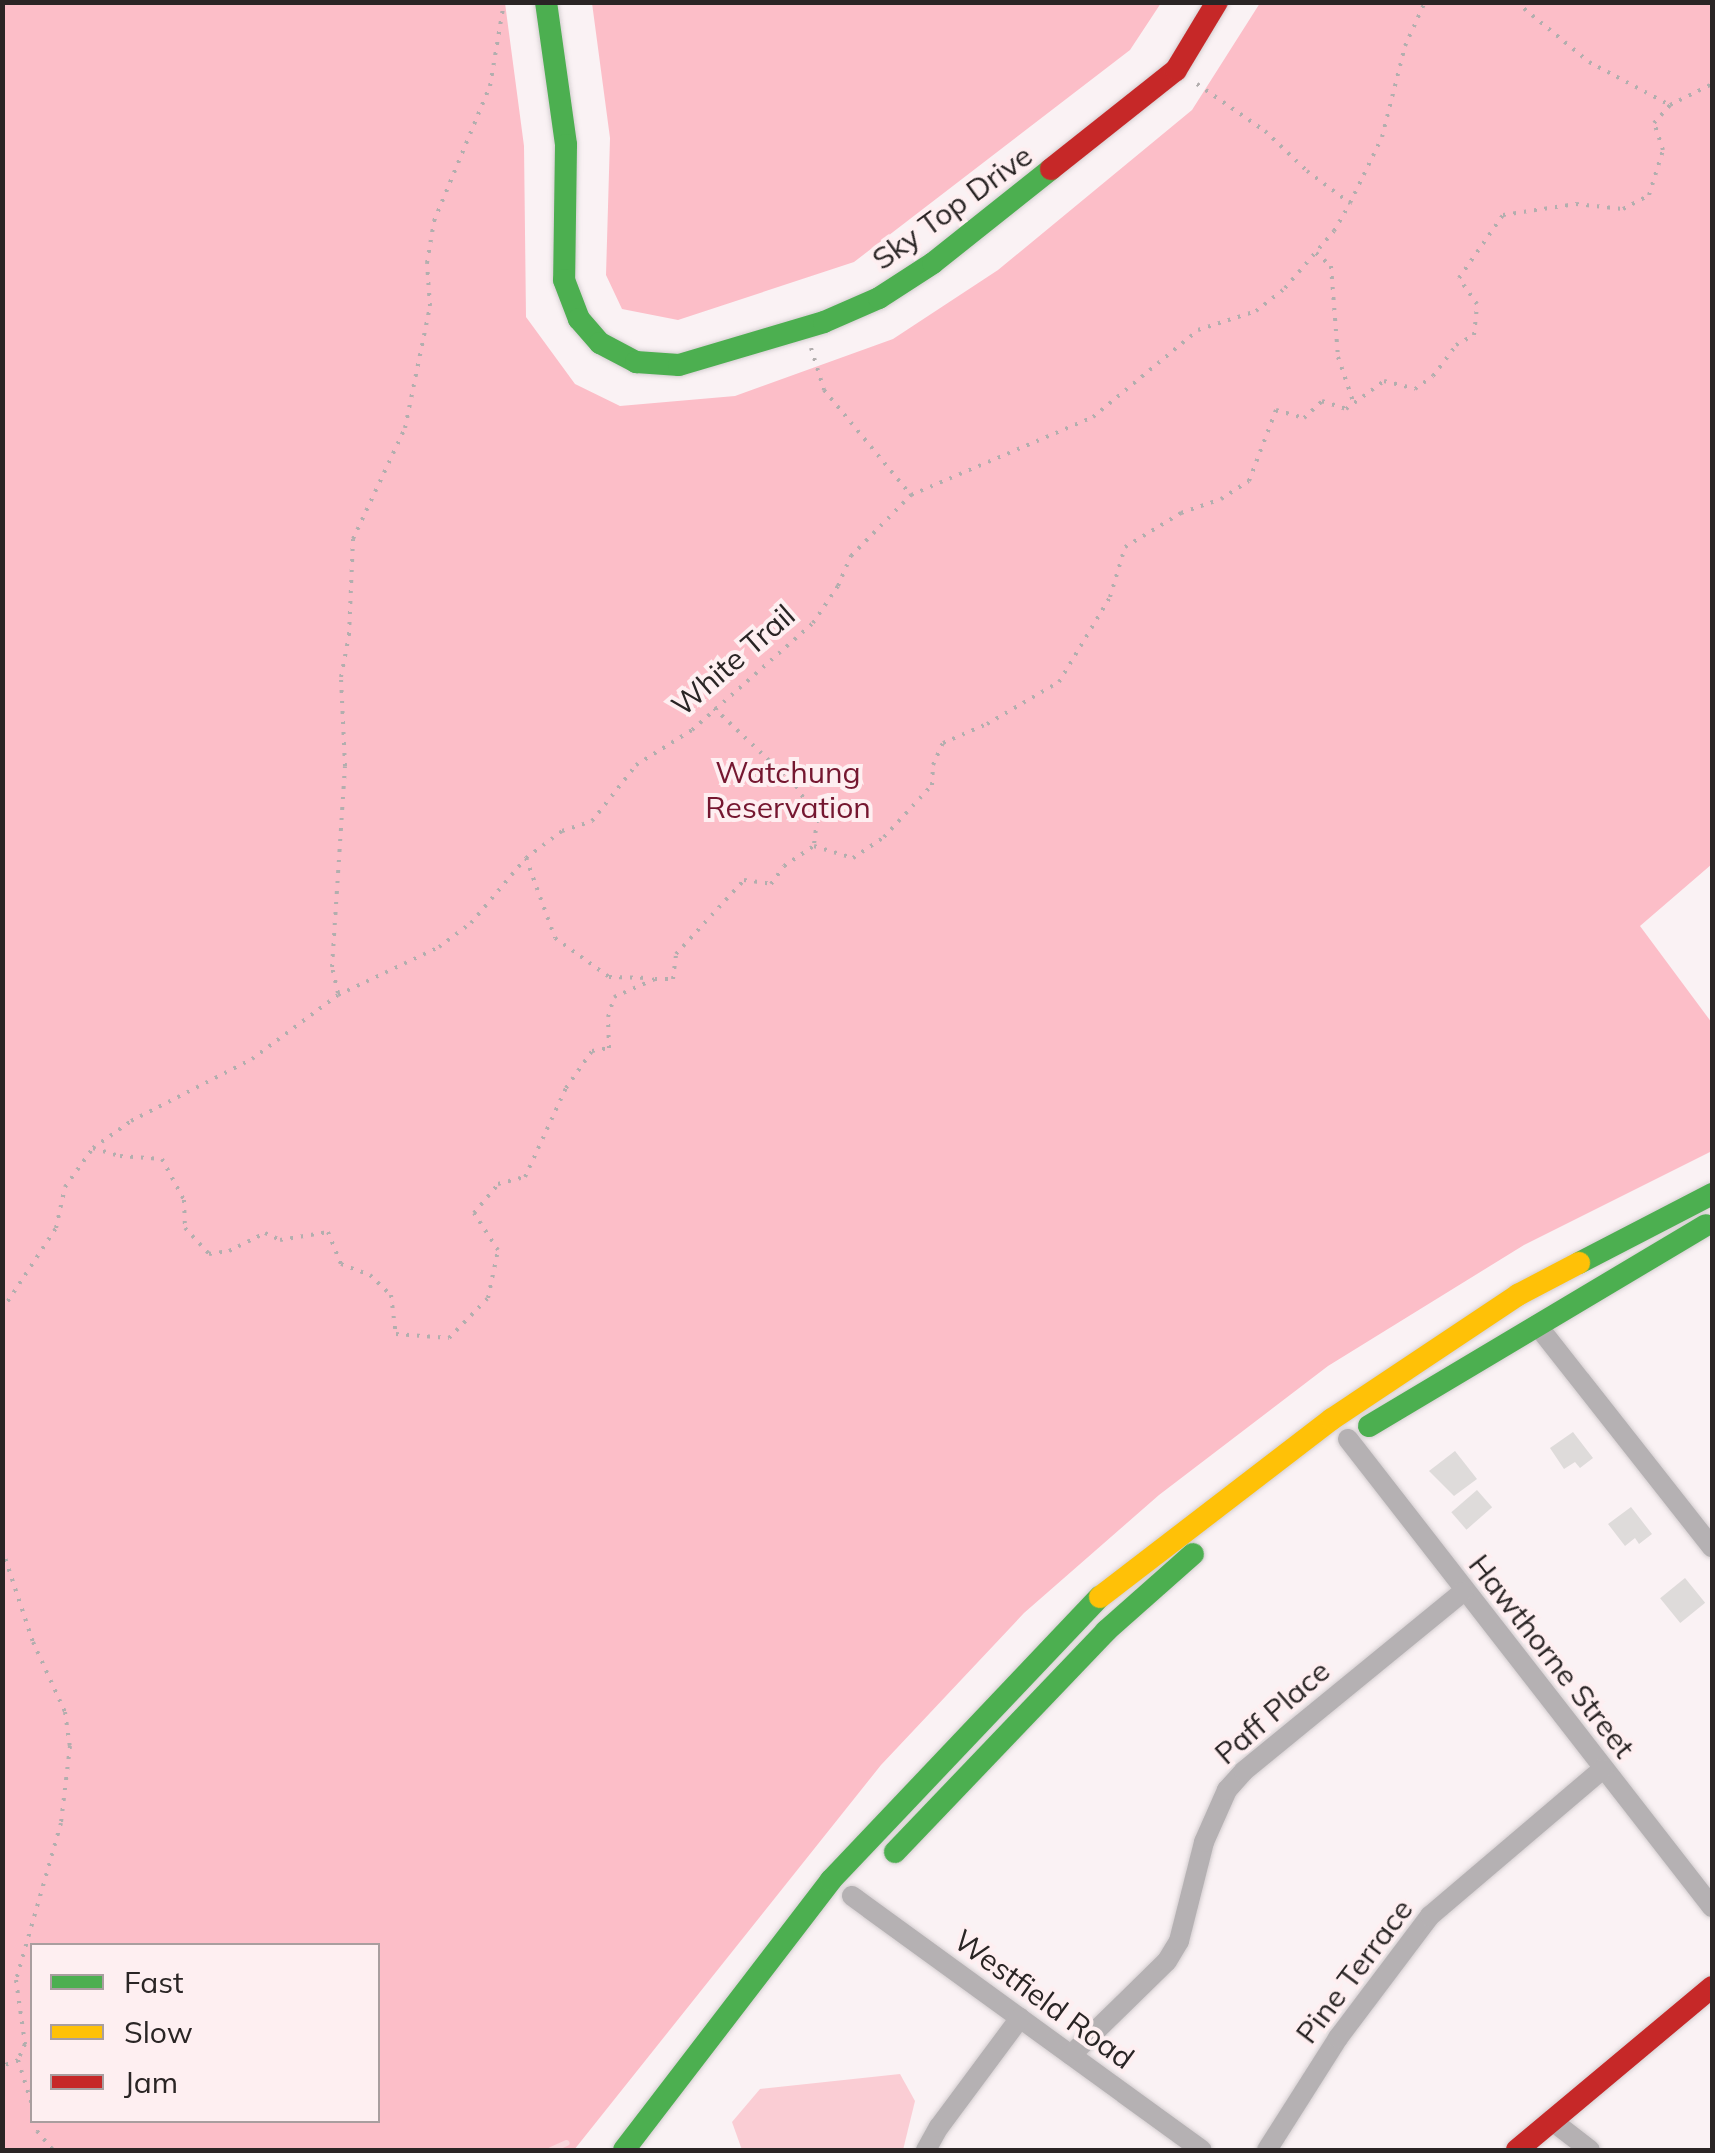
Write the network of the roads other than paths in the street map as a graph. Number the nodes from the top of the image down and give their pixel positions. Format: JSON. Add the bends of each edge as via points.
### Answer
{"nodes":[{"id":1,"x":546,"y":2,"type":"edge"},
{"id":2,"x":1217,"y":2,"type":"edge"},
{"id":3,"x":1712,"y":1194,"type":"edge"},
{"id":4,"x":1712,"y":1221,"type":"edge"},
{"id":5,"x":1537,"y":1325,"type":"junction"},
{"id":6,"x":1334,"y":1449,"type":"junction"},
{"id":7,"x":1712,"y":1547,"type":"edge"},
{"id":8,"x":1463,"y":1592,"type":"junction"},
{"id":9,"x":1603,"y":1769,"type":"junction"},
{"id":10,"x":859,"y":1890,"type":"joint"},
{"id":11,"x":1712,"y":1907,"type":"edge"},
{"id":12,"x":1712,"y":1986,"type":"edge"},
{"id":13,"x":1020,"y":2018,"type":"junction"},
{"id":14,"x":1070,"y":2055,"type":"junction"},
{"id":15,"x":677,"y":2120,"type":"dead end"},
{"id":16,"x":1551,"y":2120,"type":"junction"},
{"id":17,"x":624,"y":2150,"type":"edge"},
{"id":18,"x":654,"y":2150,"type":"edge"},
{"id":19,"x":926,"y":2150,"type":"edge"},
{"id":20,"x":1202,"y":2150,"type":"edge"},
{"id":21,"x":1267,"y":2150,"type":"edge"},
{"id":22,"x":1517,"y":2150,"type":"edge"},
{"id":23,"x":1590,"y":2150,"type":"edge"}],
"edges":[{"from":1,"to":2,"type":"main road","name":"Sky Top Drive","via":[[566,145],[564,280],[579,319],[600,343],[636,362],[679,365],[879,298],[933,263],[1176,70]]},
{"from":3,"to":17,"type":"main road","via":[[1518,1295],[1332,1419],[1087,1607],[831,1880]]},
{"from":4,"to":5,"type":"main road"},
{"from":5,"to":6,"type":"main road"},
{"from":5,"to":7,"type":"street"},
{"from":6,"to":8,"type":"street","name":"Hawthorne Street"},
{"from":6,"to":10,"type":"main road","via":[[1208,1542],[1106,1631]]},
{"from":8,"to":9,"type":"street","name":"Hawthorne Street"},
{"from":8,"to":14,"type":"street","name":"Paff Place","via":[[1227,1790],[1204,1842],[1179,1941],[1167,1961]]},
{"from":9,"to":11,"type":"street","name":"Hawthorne Street"},
{"from":9,"to":21,"type":"street","name":"Pine Terrace","via":[[1430,1916],[1338,2038]]},
{"from":10,"to":13,"type":"street","name":"Westfield Road"},
{"from":12,"to":16,"type":"main road"},
{"from":13,"to":14,"type":"street","name":"Westfield Road"},
{"from":13,"to":19,"type":"street"},
{"from":14,"to":20,"type":"street","name":"Westfield Road"},
{"from":15,"to":18,"type":"main road"},
{"from":16,"to":22,"type":"main road"},
{"from":16,"to":23,"type":"street"}]}
